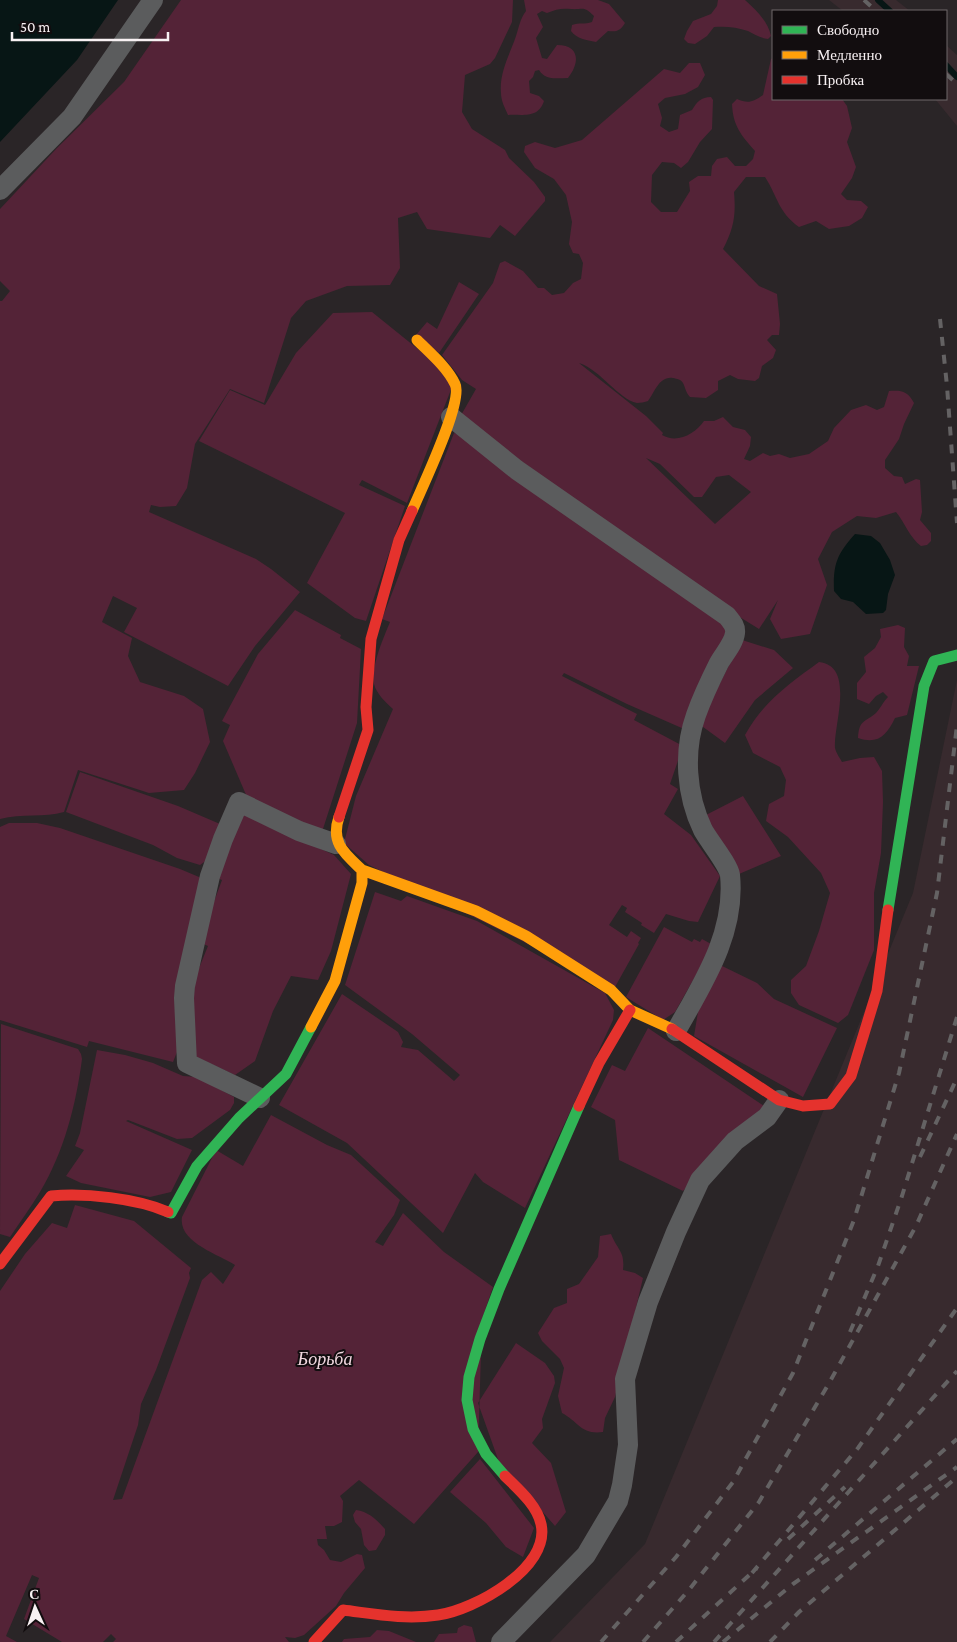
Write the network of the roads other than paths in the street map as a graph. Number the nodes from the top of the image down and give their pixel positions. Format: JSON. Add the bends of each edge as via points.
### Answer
{"nodes":[{"id":1,"x":153,"y":0,"type":"edge"},
{"id":2,"x":0,"y":190,"type":"edge"},
{"id":3,"x":417,"y":340,"type":"dead end"},
{"id":4,"x":451,"y":417,"type":"junction"},
{"id":5,"x":957,"y":655,"type":"edge"},
{"id":6,"x":336,"y":844,"type":"junction"},
{"id":7,"x":362,"y":870,"type":"junction"},
{"id":8,"x":630,"y":1010,"type":"junction"},
{"id":9,"x":676,"y":1031,"type":"junction"},
{"id":10,"x":260,"y":1098,"type":"junction"},
{"id":11,"x":779,"y":1100,"type":"junction"},
{"id":12,"x":0,"y":1264,"type":"edge"},
{"id":13,"x":314,"y":1642,"type":"edge"},
{"id":14,"x":501,"y":1642,"type":"edge"}],
"edges":[{"from":1,"to":2,"type":"street","via":[[72,117]]},
{"from":3,"to":4,"type":"street","via":[[437,359],[456,385]]},
{"from":4,"to":6,"type":"street","via":[[399,540],[379,608],[371,639],[366,707],[368,730],[336,825]]},
{"from":4,"to":9,"type":"street","via":[[517,470],[734,624],[732,641],[696,714],[688,740],[692,799],[703,830],[730,873],[730,910],[708,975]]},
{"from":5,"to":11,"type":"street","via":[[934,661],[924,686],[877,990],[851,1076],[830,1104],[803,1106]]},
{"from":6,"to":7,"type":"street"},
{"from":6,"to":10,"type":"street","via":[[299,831],[239,802],[210,876],[185,992],[187,1063]]},
{"from":7,"to":8,"type":"street","via":[[476,911],[526,936],[611,990]]},
{"from":7,"to":10,"type":"street","via":[[362,883],[335,981],[286,1074]]},
{"from":8,"to":9,"type":"street"},
{"from":8,"to":13,"type":"street","via":[[590,1082],[496,1294],[470,1369],[466,1403],[468,1418],[492,1463],[541,1519],[543,1531],[538,1552],[506,1586],[475,1603],[446,1614],[402,1618],[344,1610]]},
{"from":9,"to":11,"type":"street"},
{"from":10,"to":12,"type":"street","via":[[197,1166],[171,1213],[154,1206],[101,1197],[51,1196]]},
{"from":11,"to":14,"type":"street","via":[[767,1117],[736,1141],[700,1180],[676,1232],[648,1302],[625,1379],[628,1445],[618,1501],[586,1555]]}]}
